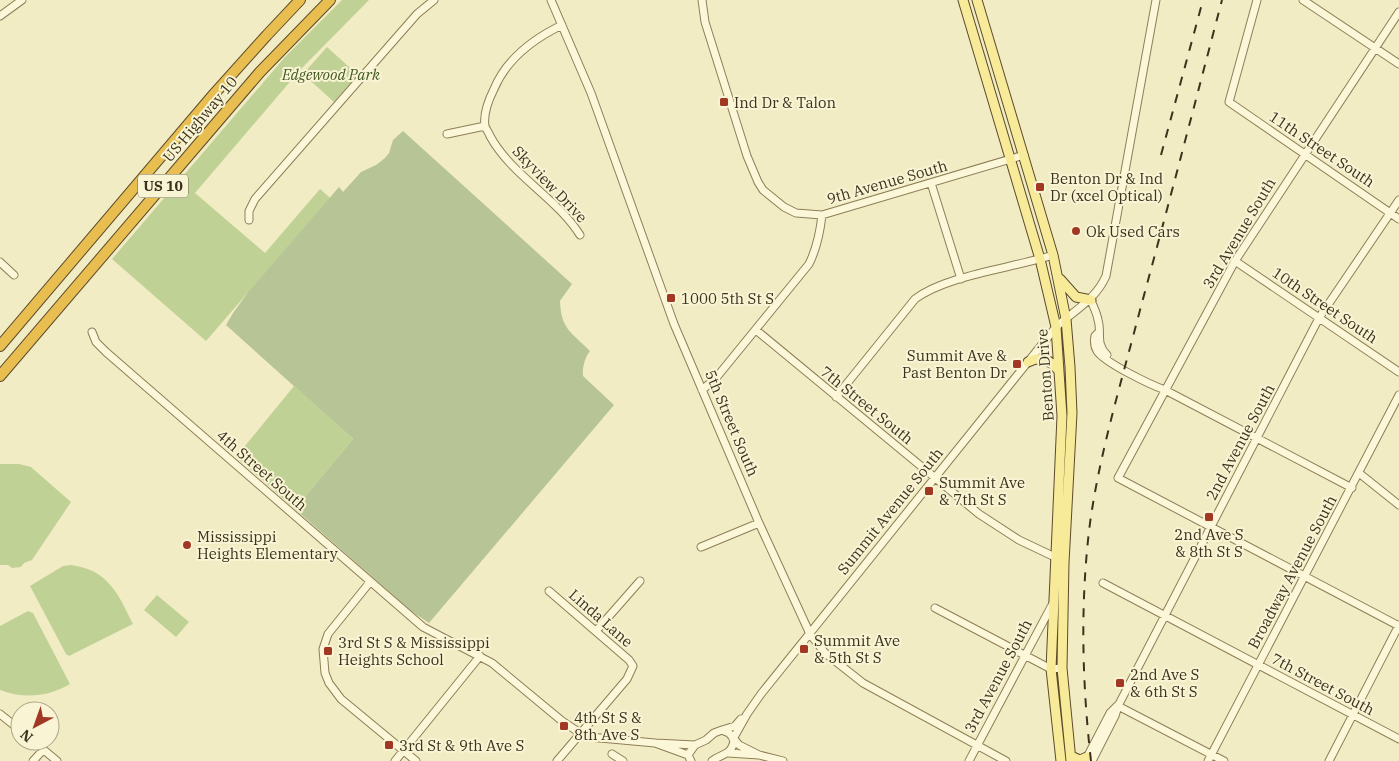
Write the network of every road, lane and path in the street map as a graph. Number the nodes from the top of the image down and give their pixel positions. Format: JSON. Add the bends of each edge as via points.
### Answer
{"nodes":[{"id":1,"x":22,"y":0,"type":"edge"},
{"id":2,"x":300,"y":0,"type":"edge"},
{"id":3,"x":330,"y":0,"type":"edge"},
{"id":4,"x":434,"y":0,"type":"edge"},
{"id":5,"x":551,"y":0,"type":"edge"},
{"id":6,"x":702,"y":0,"type":"edge"},
{"id":7,"x":963,"y":0,"type":"edge"},
{"id":8,"x":977,"y":0,"type":"edge"},
{"id":9,"x":1156,"y":0,"type":"edge"},
{"id":10,"x":1257,"y":0,"type":"edge"},
{"id":11,"x":1302,"y":0,"type":"edge"},
{"id":12,"x":1399,"y":12,"type":"edge"},
{"id":13,"x":0,"y":16,"type":"edge"},
{"id":14,"x":562,"y":25,"type":"junction"},
{"id":15,"x":1375,"y":48,"type":"junction"},
{"id":16,"x":1399,"y":64,"type":"edge"},
{"id":17,"x":485,"y":126,"type":"junction"},
{"id":18,"x":447,"y":134,"type":"dead end"},
{"id":19,"x":1304,"y":154,"type":"junction"},
{"id":20,"x":1024,"y":156,"type":"junction"},
{"id":21,"x":1011,"y":160,"type":"junction"},
{"id":22,"x":932,"y":183,"type":"junction"},
{"id":23,"x":1399,"y":200,"type":"edge"},
{"id":24,"x":1390,"y":213,"type":"junction"},
{"id":25,"x":822,"y":215,"type":"junction"},
{"id":26,"x":1399,"y":219,"type":"edge"},
{"id":27,"x":249,"y":220,"type":"dead end"},
{"id":28,"x":580,"y":234,"type":"dead end"},
{"id":29,"x":1053,"y":255,"type":"junction"},
{"id":30,"x":1040,"y":259,"type":"junction"},
{"id":31,"x":1235,"y":261,"type":"junction"},
{"id":32,"x":0,"y":262,"type":"edge"},
{"id":33,"x":14,"y":274,"type":"dead end"},
{"id":34,"x":1057,"y":275,"type":"junction"},
{"id":35,"x":961,"y":279,"type":"junction"},
{"id":36,"x":1090,"y":300,"type":"junction"},
{"id":37,"x":1066,"y":318,"type":"junction"},
{"id":38,"x":1319,"y":318,"type":"junction"},
{"id":39,"x":1056,"y":327,"type":"junction"},
{"id":40,"x":756,"y":330,"type":"junction"},
{"id":41,"x":92,"y":332,"type":"dead end"},
{"id":42,"x":0,"y":346,"type":"edge"},
{"id":43,"x":1028,"y":362,"type":"junction"},
{"id":44,"x":1059,"y":371,"type":"junction"},
{"id":45,"x":1399,"y":372,"type":"edge"},
{"id":46,"x":0,"y":376,"type":"edge"},
{"id":47,"x":702,"y":390,"type":"junction"},
{"id":48,"x":1165,"y":390,"type":"junction"},
{"id":49,"x":1399,"y":395,"type":"edge"},
{"id":50,"x":836,"y":397,"type":"junction"},
{"id":51,"x":1258,"y":438,"type":"junction"},
{"id":52,"x":1359,"y":473,"type":"junction"},
{"id":53,"x":935,"y":478,"type":"junction"},
{"id":54,"x":1352,"y":488,"type":"junction"},
{"id":55,"x":1399,"y":505,"type":"edge"},
{"id":56,"x":759,"y":523,"type":"junction"},
{"id":57,"x":1211,"y":527,"type":"junction"},
{"id":58,"x":701,"y":547,"type":"dead end"},
{"id":59,"x":1055,"y":557,"type":"junction"},
{"id":60,"x":1065,"y":560,"type":"junction"},
{"id":61,"x":1304,"y":576,"type":"junction"},
{"id":62,"x":640,"y":581,"type":"dead end"},
{"id":63,"x":370,"y":582,"type":"junction"},
{"id":64,"x":1102,"y":583,"type":"dead end"},
{"id":65,"x":549,"y":591,"type":"dead end"},
{"id":66,"x":1052,"y":605,"type":"junction"},
{"id":67,"x":935,"y":608,"type":"dead end"},
{"id":68,"x":1164,"y":616,"type":"junction"},
{"id":69,"x":1399,"y":626,"type":"edge"},
{"id":70,"x":596,"y":631,"type":"junction"},
{"id":71,"x":810,"y":634,"type":"junction"},
{"id":72,"x":480,"y":656,"type":"junction"},
{"id":73,"x":1025,"y":656,"type":"junction"},
{"id":74,"x":1258,"y":665,"type":"junction"},
{"id":75,"x":1062,"y":668,"type":"junction"},
{"id":76,"x":1051,"y":669,"type":"junction"},
{"id":77,"x":1118,"y":706,"type":"junction"},
{"id":78,"x":0,"y":714,"type":"edge"},
{"id":79,"x":747,"y":714,"type":"junction"},
{"id":80,"x":1352,"y":714,"type":"junction"},
{"id":81,"x":10,"y":722,"type":"edge"},
{"id":82,"x":722,"y":730,"type":"junction"},
{"id":83,"x":580,"y":733,"type":"junction"},
{"id":84,"x":1399,"y":739,"type":"edge"},
{"id":85,"x":733,"y":740,"type":"junction"},
{"id":86,"x":655,"y":743,"type":"junction"},
{"id":87,"x":695,"y":745,"type":"junction"},
{"id":88,"x":977,"y":745,"type":"junction"},
{"id":89,"x":404,"y":750,"type":"junction"},
{"id":90,"x":42,"y":751,"type":"edge"},
{"id":91,"x":44,"y":751,"type":"edge"},
{"id":92,"x":728,"y":753,"type":"junction"},
{"id":93,"x":612,"y":754,"type":"dead end"},
{"id":94,"x":759,"y":755,"type":"junction"},
{"id":95,"x":1071,"y":758,"type":"edge"},
{"id":96,"x":1210,"y":758,"type":"edge"},
{"id":97,"x":689,"y":759,"type":"edge"},
{"id":98,"x":1088,"y":760,"type":"edge"},
{"id":99,"x":34,"y":761,"type":"edge"},
{"id":100,"x":57,"y":761,"type":"edge"},
{"id":101,"x":395,"y":761,"type":"edge"},
{"id":102,"x":416,"y":761,"type":"edge"},
{"id":103,"x":557,"y":761,"type":"edge"},
{"id":104,"x":624,"y":761,"type":"edge"},
{"id":105,"x":712,"y":761,"type":"edge"},
{"id":106,"x":783,"y":761,"type":"edge"},
{"id":107,"x":969,"y":761,"type":"edge"},
{"id":108,"x":1006,"y":761,"type":"edge"},
{"id":109,"x":1061,"y":761,"type":"edge"},
{"id":110,"x":1224,"y":761,"type":"edge"},
{"id":111,"x":1328,"y":761,"type":"edge"}],
"edges":[{"from":1,"to":13,"type":"street"},
{"from":2,"to":42,"type":"highway","number":"US 10","via":[[225,81]]},
{"from":3,"to":46,"type":"highway","name":"US Highway 10","number":"US 10","via":[[260,72]]},
{"from":4,"to":27,"type":"street","via":[[417,14],[255,199]]},
{"from":5,"to":14,"type":"street","name":"5th Street South"},
{"from":6,"to":25,"type":"street","via":[[708,31],[758,182],[784,208],[796,213]]},
{"from":7,"to":21,"type":"main road","name":"Benton Drive"},
{"from":8,"to":20,"type":"main road","name":"Benton Drive"},
{"from":9,"to":36,"type":"street","name":"Summit Avenue South","via":[[1106,276]]},
{"from":10,"to":19,"type":"street","name":"11th Street South","via":[[1229,102]]},
{"from":11,"to":15,"type":"street"},
{"from":12,"to":15,"type":"street","name":"3rd Avenue South"},
{"from":14,"to":17,"type":"street","via":[[528,45],[504,70],[490,96]]},
{"from":14,"to":47,"type":"street","name":"5th Street South","via":[[591,93],[674,324]]},
{"from":15,"to":16,"type":"street"},
{"from":15,"to":19,"type":"street","name":"3rd Avenue South"},
{"from":17,"to":18,"type":"street"},
{"from":17,"to":28,"type":"street","name":"Skyview Drive","via":[[507,160],[564,214]]},
{"from":19,"to":24,"type":"street","name":"11th Street South"},
{"from":19,"to":31,"type":"street","name":"3rd Avenue South"},
{"from":20,"to":21,"type":"street","name":"9th Avenue South"},
{"from":20,"to":29,"type":"main road","name":"Benton Drive"},
{"from":21,"to":22,"type":"street","name":"9th Avenue South"},
{"from":21,"to":30,"type":"main road","name":"Benton Drive"},
{"from":22,"to":25,"type":"street","name":"9th Avenue South"},
{"from":22,"to":35,"type":"street"},
{"from":23,"to":24,"type":"street","name":"2nd Avenue South"},
{"from":24,"to":26,"type":"street","name":"11th Street South"},
{"from":24,"to":38,"type":"street","name":"2nd Avenue South"},
{"from":25,"to":40,"type":"street","name":"9th Avenue South","via":[[818,242],[809,264]]},
{"from":29,"to":30,"type":"street"},
{"from":29,"to":34,"type":"main road","name":"Benton Drive"},
{"from":30,"to":35,"type":"street"},
{"from":30,"to":39,"type":"main road","name":"Benton Drive"},
{"from":31,"to":38,"type":"street","name":"10th Street South"},
{"from":31,"to":48,"type":"street","name":"3rd Avenue South"},
{"from":32,"to":33,"type":"street"},
{"from":34,"to":36,"type":"main road","via":[[1076,297]]},
{"from":34,"to":37,"type":"main road","name":"Benton Drive"},
{"from":35,"to":50,"type":"street","via":[[925,291],[915,299]]},
{"from":36,"to":37,"type":"street","name":"Summit Avenue South"},
{"from":36,"to":48,"type":"street","via":[[1099,321],[1094,341],[1098,352]]},
{"from":37,"to":39,"type":"street","name":"Summit Avenue South"},
{"from":37,"to":60,"type":"main road","name":"Benton Drive","via":[[1072,413]]},
{"from":38,"to":45,"type":"street","name":"10th Street South"},
{"from":38,"to":51,"type":"street","name":"2nd Avenue South"},
{"from":39,"to":43,"type":"street","name":"Summit Avenue South"},
{"from":39,"to":44,"type":"main road","name":"Benton Drive"},
{"from":40,"to":47,"type":"street","name":"9th Avenue South"},
{"from":40,"to":50,"type":"street","name":"7th Street South"},
{"from":41,"to":63,"type":"street","name":"4th Street South","via":[[106,352]]},
{"from":43,"to":44,"type":"main road","via":[[1047,359]]},
{"from":43,"to":53,"type":"street","name":"Summit Avenue South"},
{"from":44,"to":59,"type":"main road","name":"Benton Drive","via":[[1062,416]]},
{"from":47,"to":56,"type":"street","name":"5th Street South"},
{"from":48,"to":51,"type":"street"},
{"from":48,"to":57,"type":"street","name":"3rd Avenue South","via":[[1118,478]]},
{"from":49,"to":52,"type":"street","name":"Broadway Avenue South"},
{"from":50,"to":53,"type":"street","name":"7th Street South"},
{"from":51,"to":54,"type":"street"},
{"from":51,"to":57,"type":"street","name":"2nd Avenue South"},
{"from":52,"to":54,"type":"street","name":"Broadway Avenue South"},
{"from":52,"to":55,"type":"street"},
{"from":53,"to":59,"type":"street","name":"7th Street South","via":[[979,514],[1019,540]]},
{"from":53,"to":71,"type":"street","name":"Summit Avenue South"},
{"from":54,"to":61,"type":"street","name":"Broadway Avenue South"},
{"from":56,"to":58,"type":"street"},
{"from":56,"to":71,"type":"street","name":"5th Street South"},
{"from":57,"to":61,"type":"street"},
{"from":57,"to":68,"type":"street","name":"2nd Avenue South"},
{"from":59,"to":60,"type":"street","name":"7th Street South"},
{"from":59,"to":66,"type":"main road","name":"Benton Drive"},
{"from":60,"to":75,"type":"main road","name":"Benton Drive"},
{"from":61,"to":69,"type":"street"},
{"from":61,"to":74,"type":"street","name":"Broadway Avenue South"},
{"from":62,"to":70,"type":"street"},
{"from":63,"to":72,"type":"street","name":"4th Street South","via":[[423,627]]},
{"from":63,"to":89,"type":"street","via":[[328,634],[323,649],[325,673],[328,683],[341,699]]},
{"from":64,"to":68,"type":"street","name":"7th Street South"},
{"from":65,"to":70,"type":"street","name":"Linda Lane"},
{"from":66,"to":73,"type":"street","name":"3rd Avenue South"},
{"from":66,"to":76,"type":"main road","name":"Benton Drive"},
{"from":67,"to":73,"type":"street"},
{"from":68,"to":74,"type":"street","name":"7th Street South"},
{"from":68,"to":77,"type":"street","name":"2nd Avenue South"},
{"from":69,"to":80,"type":"street"},
{"from":70,"to":83,"type":"street","name":"Linda Lane","via":[[633,666],[628,679]]},
{"from":71,"to":79,"type":"street","name":"Summit Avenue South"},
{"from":71,"to":88,"type":"street","name":"5th Street South","via":[[825,652],[863,683]]},
{"from":72,"to":83,"type":"street","name":"4th Street South"},
{"from":72,"to":89,"type":"street"},
{"from":73,"to":76,"type":"street"},
{"from":73,"to":88,"type":"street","name":"3rd Avenue South"},
{"from":74,"to":80,"type":"street","name":"7th Street South"},
{"from":74,"to":96,"type":"street","name":"Broadway Avenue South"},
{"from":75,"to":76,"type":"street"},
{"from":75,"to":95,"type":"main road","name":"Benton Drive"},
{"from":76,"to":109,"type":"main road","name":"Benton Drive"},
{"from":77,"to":96,"type":"street"},
{"from":77,"to":98,"type":"street","name":"2nd Avenue South","via":[[1110,713]]},
{"from":78,"to":81,"type":"street"},
{"from":79,"to":82,"type":"street","name":"Summit Avenue South","via":[[734,726]]},
{"from":79,"to":85,"type":"street","name":"Summit Avenue South"},
{"from":80,"to":84,"type":"street","name":"7th Street South"},
{"from":80,"to":111,"type":"street"},
{"from":82,"to":85,"type":"street"},
{"from":82,"to":87,"type":"street","name":"Summit Avenue South"},
{"from":83,"to":86,"type":"street","name":"4th Street South","via":[[590,737]]},
{"from":83,"to":103,"type":"street"},
{"from":85,"to":92,"type":"street","name":"Summit Avenue South","via":[[733,747]]},
{"from":85,"to":94,"type":"street"},
{"from":86,"to":87,"type":"street","name":"4th Street South"},
{"from":86,"to":97,"type":"street","name":"4th Street South"},
{"from":87,"to":97,"type":"street","name":"Summit Avenue South"},
{"from":88,"to":107,"type":"street","name":"3rd Avenue South"},
{"from":88,"to":108,"type":"street","name":"5th Street South"},
{"from":89,"to":101,"type":"street"},
{"from":89,"to":102,"type":"street"},
{"from":90,"to":99,"type":"street"},
{"from":91,"to":100,"type":"street"},
{"from":92,"to":94,"type":"street"},
{"from":92,"to":105,"type":"street"},
{"from":93,"to":104,"type":"street"},
{"from":94,"to":106,"type":"street"},
{"from":95,"to":98,"type":"main road"},
{"from":96,"to":110,"type":"street"}]}
